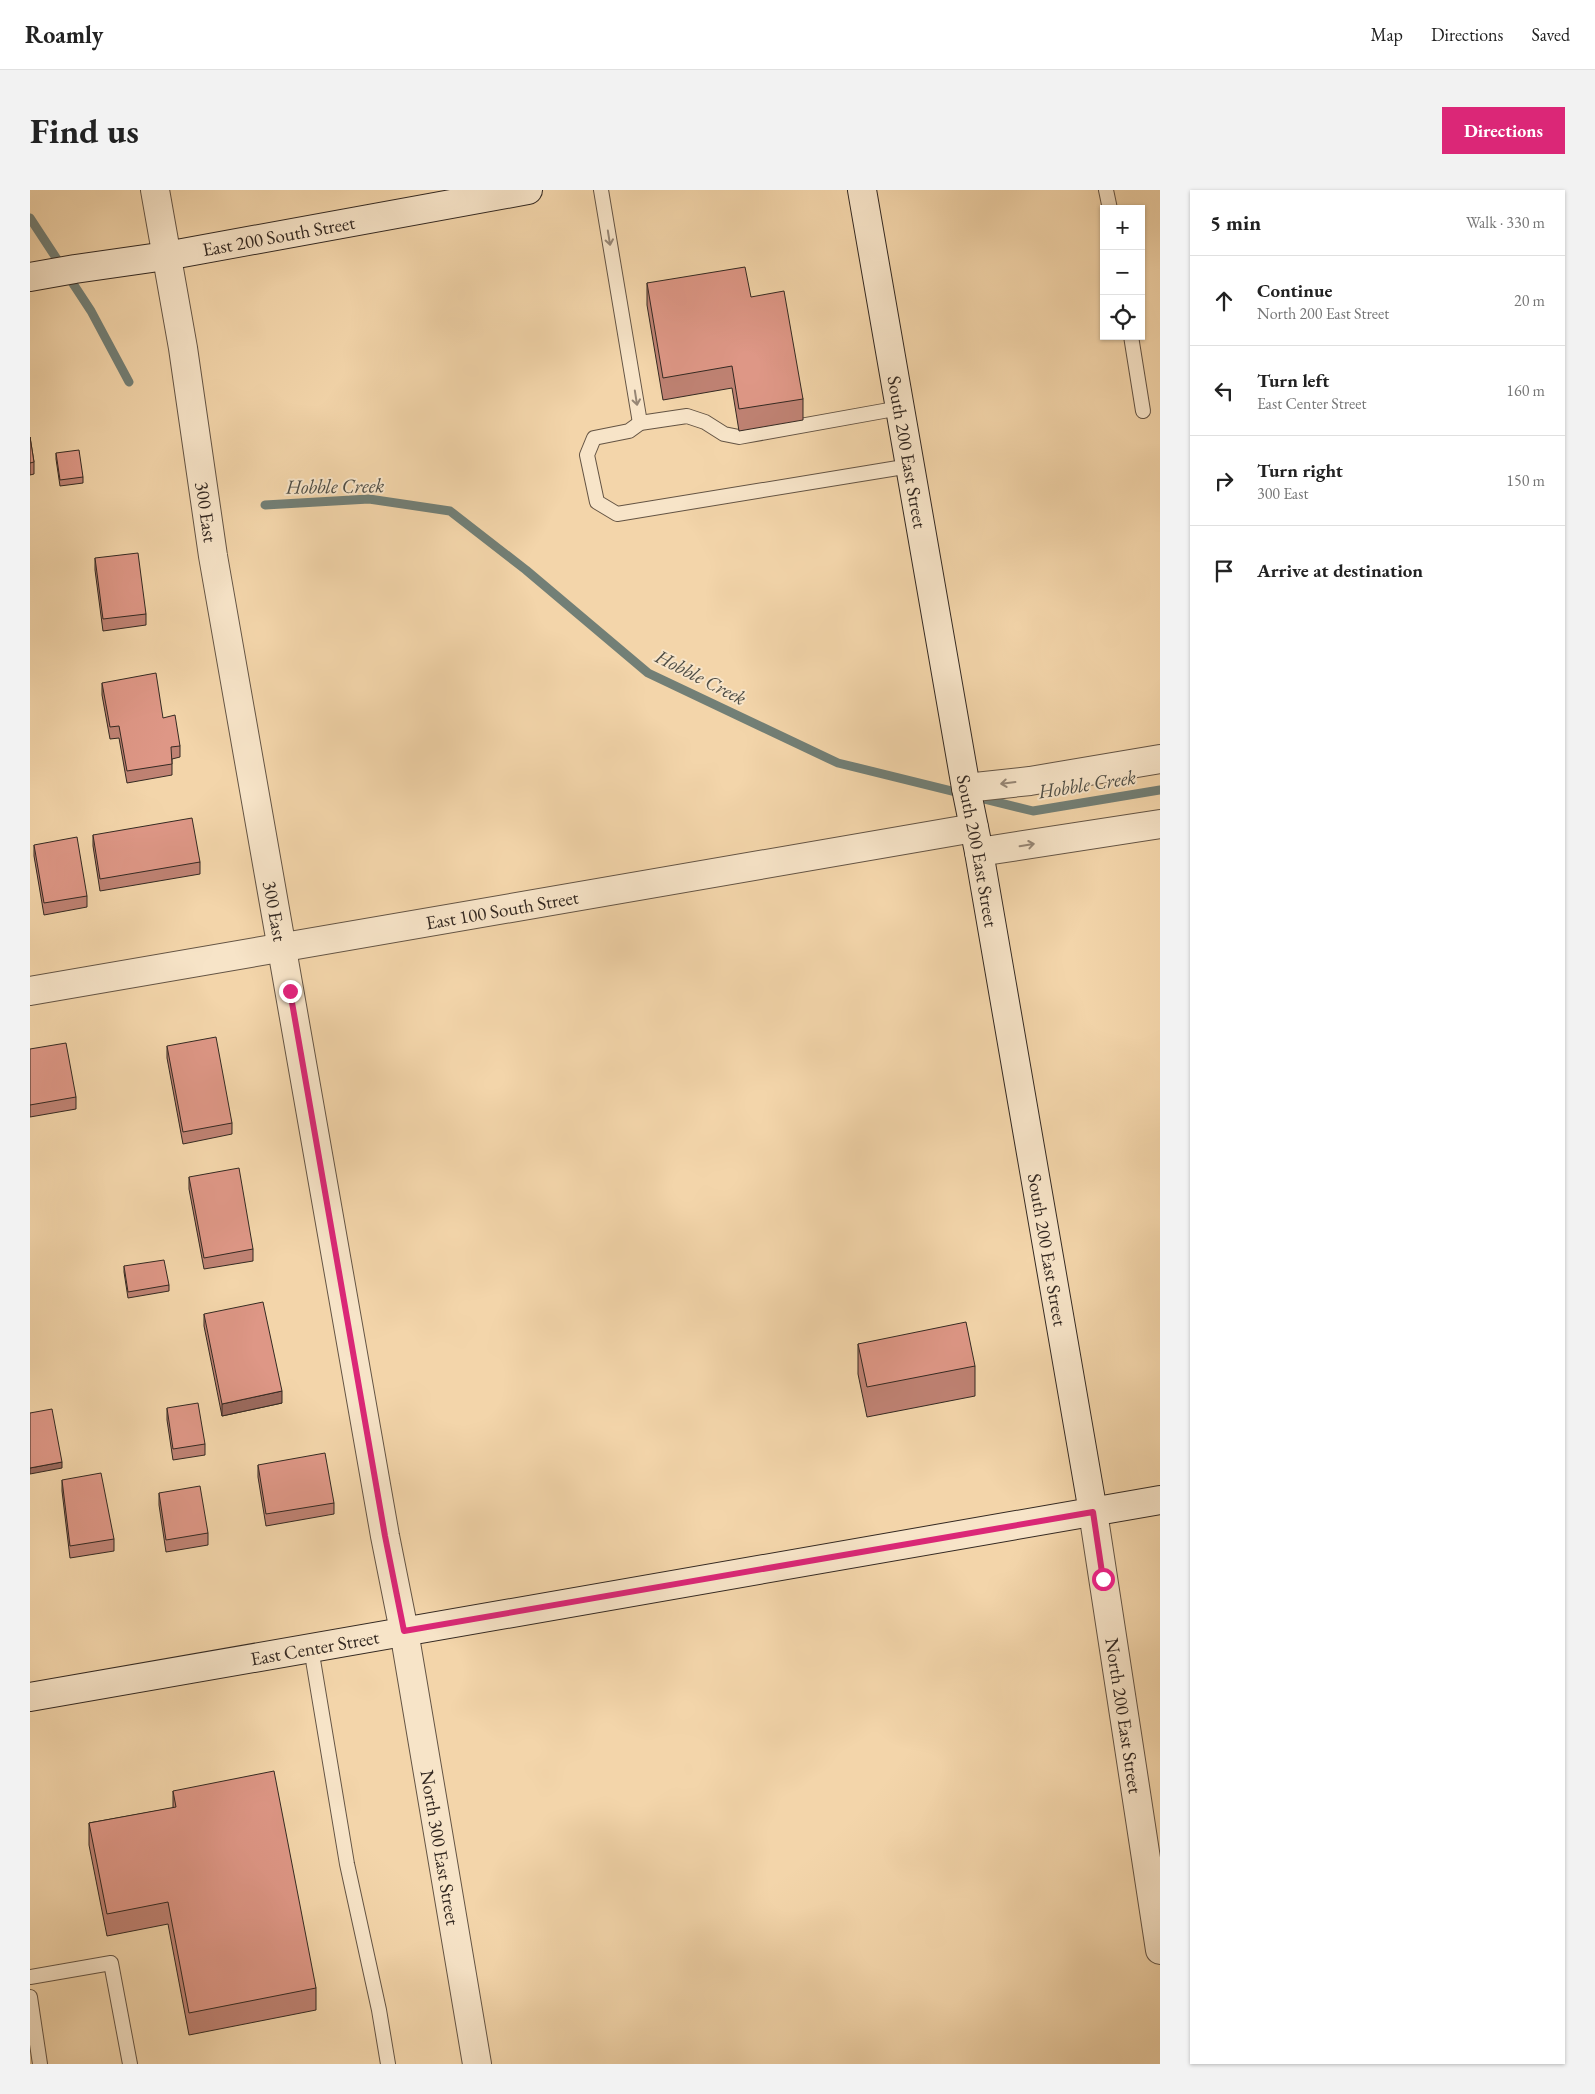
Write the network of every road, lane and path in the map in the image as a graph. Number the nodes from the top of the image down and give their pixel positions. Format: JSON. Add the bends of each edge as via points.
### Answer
{"nodes":[{"id":1,"x":154,"y":190,"type":"edge"},
{"id":2,"x":528,"y":190,"type":"edge"},
{"id":3,"x":601,"y":190,"type":"edge"},
{"id":4,"x":862,"y":190,"type":"edge"},
{"id":5,"x":1106,"y":190,"type":"edge"},
{"id":6,"x":1109,"y":205,"type":"edge"},
{"id":7,"x":166,"y":256,"type":"junction"},
{"id":8,"x":35,"y":276,"type":"edge"},
{"id":9,"x":1132,"y":340,"type":"edge"},
{"id":10,"x":900,"y":408,"type":"junction"},
{"id":11,"x":1144,"y":411,"type":"dead end"},
{"id":12,"x":640,"y":423,"type":"junction"},
{"id":13,"x":910,"y":466,"type":"junction"},
{"id":14,"x":1160,"y":759,"type":"edge"},
{"id":15,"x":966,"y":788,"type":"junction"},
{"id":16,"x":1160,"y":824,"type":"edge"},
{"id":17,"x":975,"y":834,"type":"junction"},
{"id":18,"x":282,"y":946,"type":"junction"},
{"id":19,"x":30,"y":991,"type":"edge"},
{"id":20,"x":1160,"y":1500,"type":"edge"},
{"id":21,"x":1093,"y":1512,"type":"junction"},
{"id":22,"x":404,"y":1631,"type":"junction"},
{"id":23,"x":310,"y":1648,"type":"junction"},
{"id":24,"x":30,"y":1697,"type":"edge"},
{"id":25,"x":1155,"y":1885,"type":"edge"},
{"id":26,"x":1160,"y":1950,"type":"edge"},
{"id":27,"x":30,"y":1977,"type":"edge"},
{"id":28,"x":30,"y":1997,"type":"edge"},
{"id":29,"x":40,"y":2064,"type":"edge"},
{"id":30,"x":130,"y":2064,"type":"edge"},
{"id":31,"x":388,"y":2064,"type":"edge"},
{"id":32,"x":477,"y":2064,"type":"edge"}],
"edges":[{"from":1,"to":7,"type":"street","name":"300 East"},
{"from":2,"to":7,"type":"street","name":"East 200 South Street"},
{"from":3,"to":12,"type":"lane","one_way":true},
{"from":4,"to":10,"type":"street","name":"South 200 East Street"},
{"from":5,"to":6,"type":"lane"},
{"from":7,"to":8,"type":"street","name":"East 200 South Street"},
{"from":7,"to":18,"type":"street","name":"300 East","via":[[183,348],[213,556]]},
{"from":9,"to":11,"type":"lane"},
{"from":10,"to":12,"type":"lane","via":[[739,437],[724,434],[687,416]]},
{"from":10,"to":13,"type":"street","name":"South 200 East Street"},
{"from":12,"to":13,"type":"lane","via":[[629,431],[594,438],[587,455],[598,502],[617,514]]},
{"from":13,"to":15,"type":"street","name":"South 200 East Street"},
{"from":14,"to":15,"type":"street","one_way":true,"via":[[1030,781]]},
{"from":15,"to":17,"type":"street","name":"South 200 East Street"},
{"from":17,"to":16,"type":"street","name":"East 100 South Street","one_way":true},
{"from":17,"to":18,"type":"street","name":"East 100 South Street"},
{"from":17,"to":21,"type":"street","name":"South 200 East Street"},
{"from":18,"to":19,"type":"street","name":"East 100 South Street"},
{"from":18,"to":22,"type":"street","name":"300 East"},
{"from":20,"to":21,"type":"street","name":"East Center Street"},
{"from":21,"to":22,"type":"street","name":"East Center Street"},
{"from":21,"to":25,"type":"street","name":"North 200 East Street"},
{"from":22,"to":23,"type":"street","name":"East Center Street"},
{"from":22,"to":32,"type":"street","name":"North 300 East Street"},
{"from":23,"to":24,"type":"street","name":"East Center Street"},
{"from":23,"to":31,"type":"lane","via":[[346,1854]]},
{"from":25,"to":26,"type":"street","name":"North 200 East Street"},
{"from":27,"to":30,"type":"lane","via":[[112,1963]]},
{"from":28,"to":29,"type":"lane"}]}
